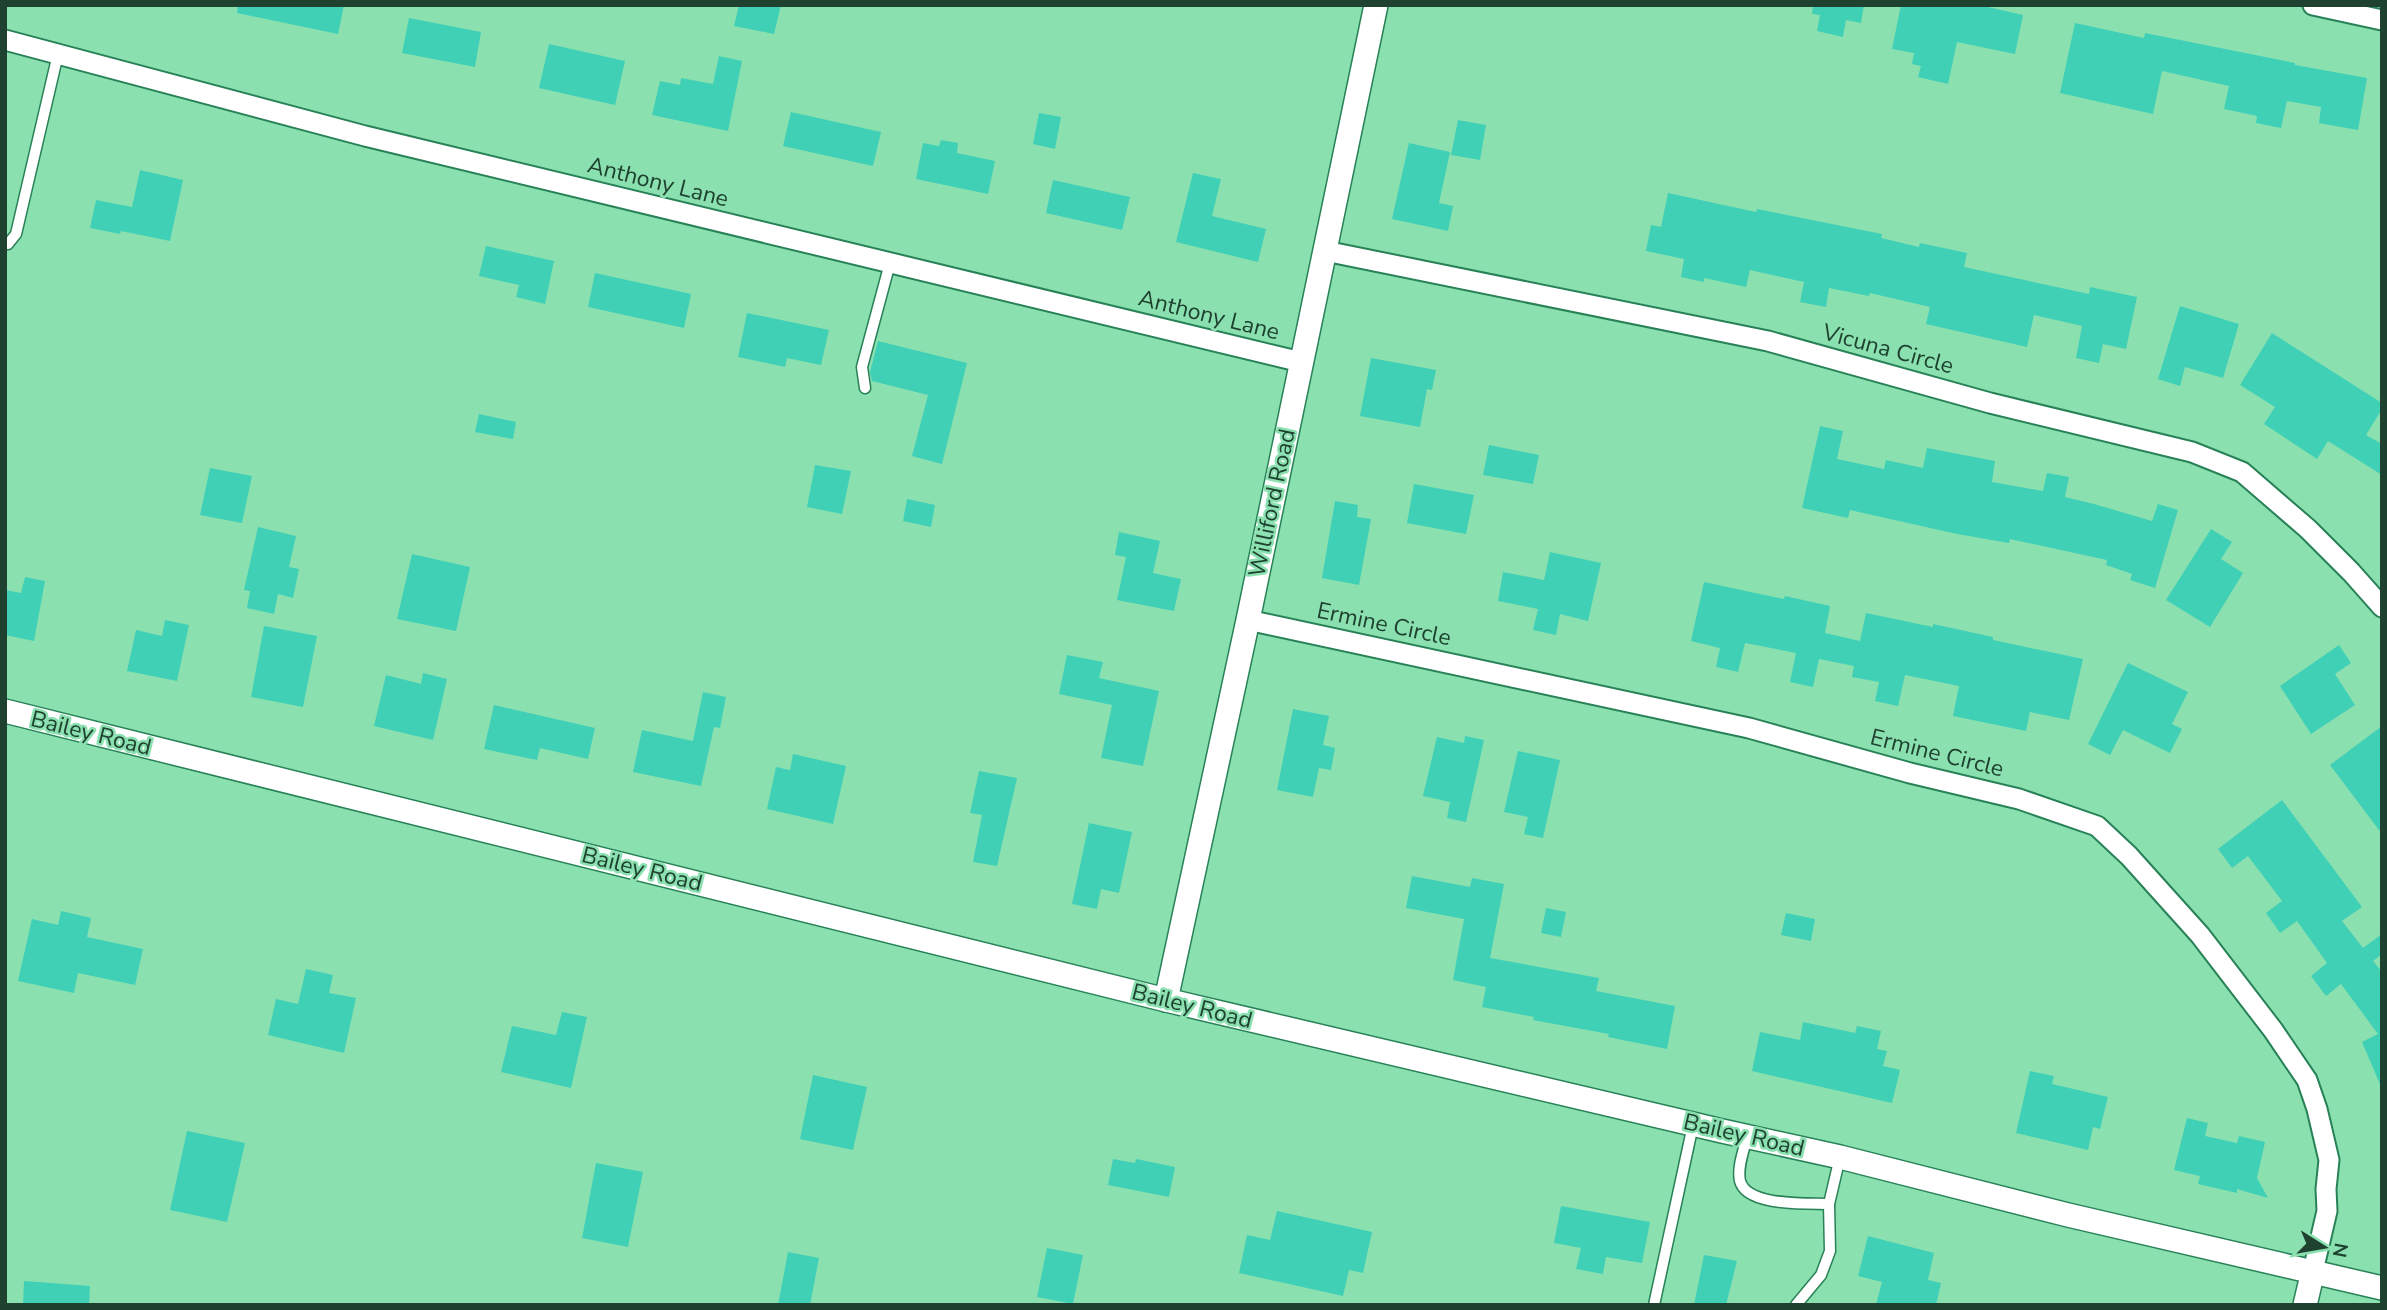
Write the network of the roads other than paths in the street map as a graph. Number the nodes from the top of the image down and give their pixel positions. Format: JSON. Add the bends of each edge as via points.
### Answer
{"nodes":[{"id":1,"x":1376,"y":5,"type":"edge"},
{"id":2,"x":2313,"y":5,"type":"edge"},
{"id":3,"x":2382,"y":20,"type":"edge"},
{"id":4,"x":5,"y":40,"type":"edge"},
{"id":5,"x":58,"y":54,"type":"junction"},
{"id":6,"x":5,"y":243,"type":"edge"},
{"id":7,"x":1325,"y":251,"type":"junction"},
{"id":8,"x":890,"y":263,"type":"junction"},
{"id":9,"x":1301,"y":362,"type":"junction"},
{"id":10,"x":865,"y":388,"type":"dead end"},
{"id":11,"x":2382,"y":607,"type":"edge"},
{"id":12,"x":1248,"y":620,"type":"junction"},
{"id":13,"x":5,"y":712,"type":"edge"},
{"id":14,"x":1166,"y":1000,"type":"junction"},
{"id":15,"x":1693,"y":1124,"type":"junction"},
{"id":16,"x":1747,"y":1137,"type":"junction"},
{"id":17,"x":1840,"y":1157,"type":"junction"},
{"id":18,"x":1829,"y":1204,"type":"junction"},
{"id":19,"x":2313,"y":1271,"type":"junction"},
{"id":20,"x":2382,"y":1288,"type":"edge"},
{"id":21,"x":1654,"y":1305,"type":"edge"},
{"id":22,"x":1796,"y":1305,"type":"edge"},
{"id":23,"x":2305,"y":1305,"type":"edge"}],
"edges":[{"from":1,"to":7,"type":"street","name":"Williford Road"},
{"from":2,"to":3,"type":"street"},
{"from":4,"to":5,"type":"street","name":"Anthony Lane"},
{"from":5,"to":6,"type":"lane","via":[[16,234]]},
{"from":5,"to":8,"type":"street","name":"Anthony Lane","via":[[365,136]]},
{"from":7,"to":9,"type":"street","name":"Williford Road"},
{"from":7,"to":11,"type":"street","name":"Vicuna Circle","via":[[1768,341],[2192,452],[2242,472],[2308,528]]},
{"from":8,"to":9,"type":"street","name":"Anthony Lane"},
{"from":8,"to":10,"type":"lane","via":[[862,367]]},
{"from":9,"to":12,"type":"street","name":"Williford Road"},
{"from":12,"to":14,"type":"street","name":"Williford Road"},
{"from":12,"to":19,"type":"street","name":"Ermine Circle","via":[[1749,728],[2019,799],[2097,826],[2200,935],[2307,1080],[2329,1160],[2327,1211]]},
{"from":13,"to":14,"type":"street","name":"Bailey Road"},
{"from":14,"to":15,"type":"street","name":"Bailey Road"},
{"from":15,"to":16,"type":"street","name":"Bailey Road"},
{"from":15,"to":21,"type":"lane"},
{"from":16,"to":17,"type":"street","name":"Bailey Road"},
{"from":16,"to":18,"type":"lane","via":[[1740,1181],[1746,1191],[1783,1202]]},
{"from":17,"to":18,"type":"lane"},
{"from":17,"to":19,"type":"street","name":"Bailey Road"},
{"from":18,"to":22,"type":"lane","via":[[1830,1251],[1821,1275]]},
{"from":19,"to":20,"type":"street","name":"Bailey Road"},
{"from":19,"to":23,"type":"street"}]}
